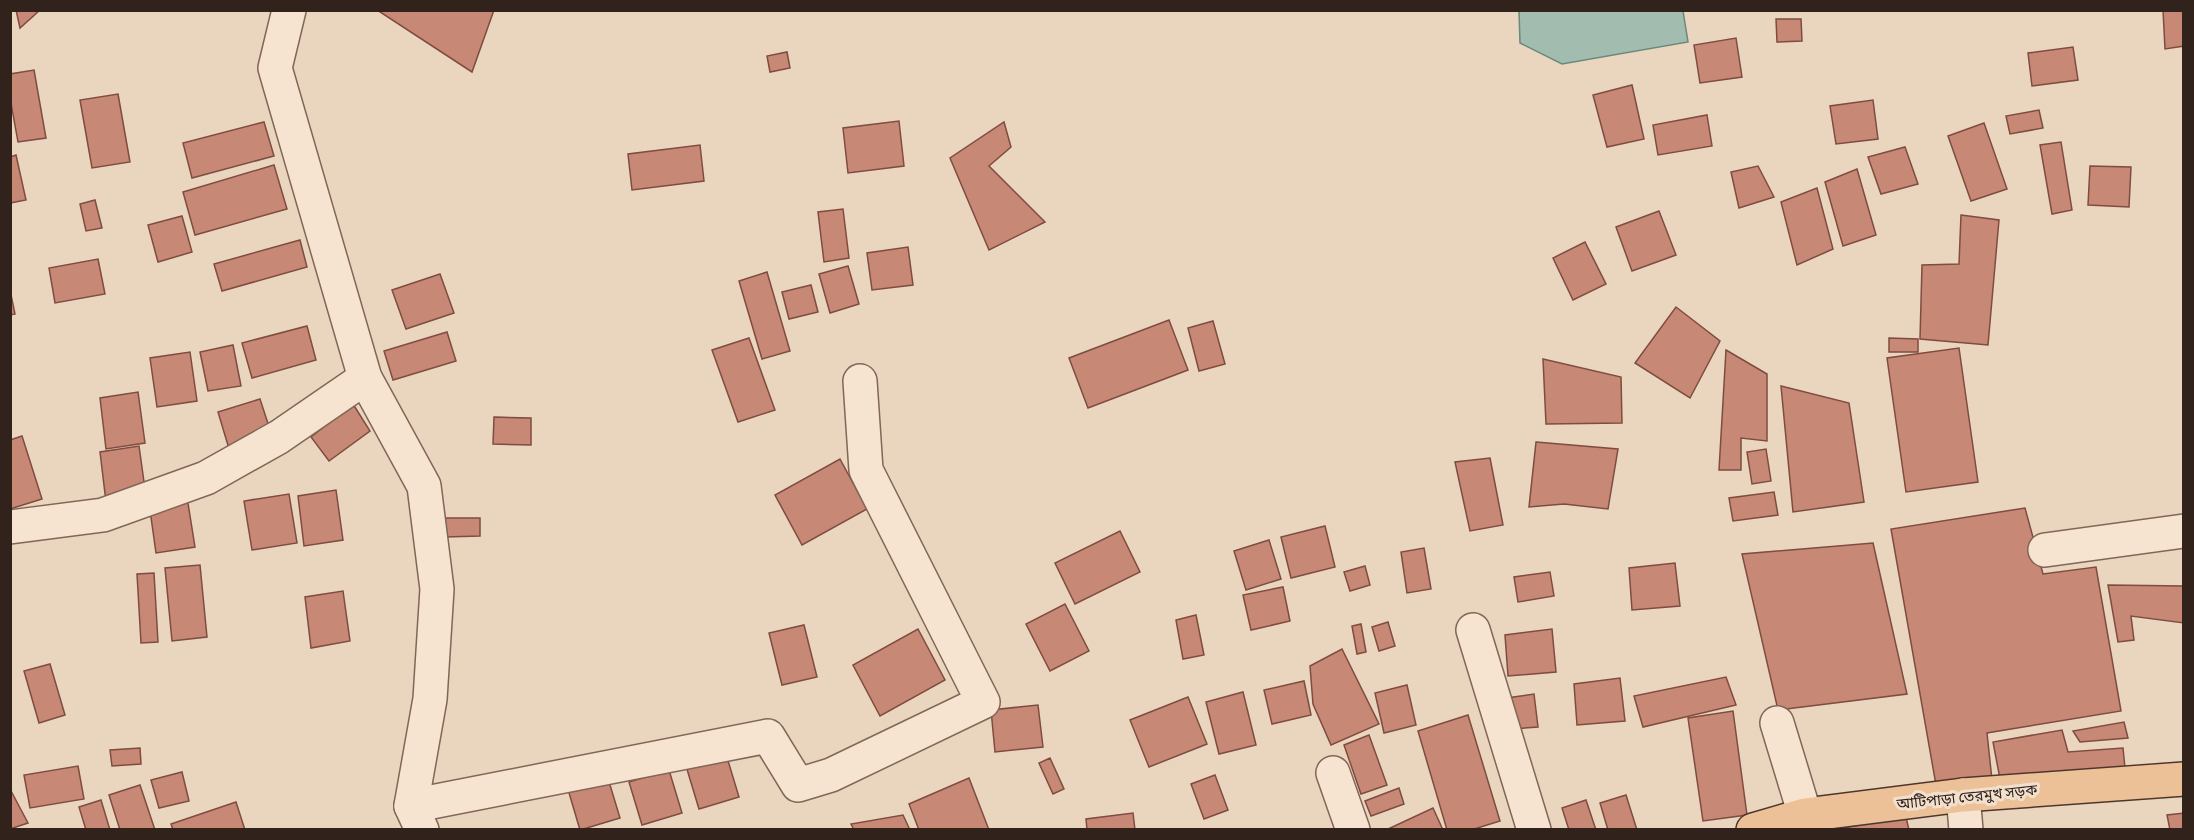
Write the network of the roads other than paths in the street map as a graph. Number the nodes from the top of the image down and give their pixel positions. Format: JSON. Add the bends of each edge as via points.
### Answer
{"nodes":[{"id":1,"x":288,"y":10,"type":"edge"},
{"id":2,"x":365,"y":378,"type":"junction"},
{"id":3,"x":860,"y":381,"type":"dead end"},
{"id":4,"x":10,"y":527,"type":"edge"},
{"id":5,"x":2184,"y":531,"type":"edge"},
{"id":6,"x":2045,"y":550,"type":"dead end"},
{"id":7,"x":1473,"y":630,"type":"dead end"},
{"id":8,"x":1777,"y":723,"type":"dead end"},
{"id":9,"x":1333,"y":773,"type":"dead end"},
{"id":10,"x":2184,"y":779,"type":"edge"},
{"id":11,"x":1963,"y":795,"type":"junction"},
{"id":12,"x":417,"y":818,"type":"edge"},
{"id":13,"x":1812,"y":820,"type":"edge"},
{"id":14,"x":1353,"y":830,"type":"edge"},
{"id":15,"x":1534,"y":830,"type":"edge"},
{"id":16,"x":1753,"y":830,"type":"edge"},
{"id":17,"x":1966,"y":830,"type":"edge"}],
"edges":[{"from":1,"to":2,"type":"street","via":[[276,68]]},
{"from":2,"to":4,"type":"street","via":[[279,437],[206,478],[103,515]]},
{"from":2,"to":12,"type":"street","via":[[424,486],[437,589]]},
{"from":3,"to":12,"type":"street","via":[[866,470],[983,702],[831,775],[798,785],[768,736]]},
{"from":5,"to":6,"type":"street"},
{"from":7,"to":15,"type":"street"},
{"from":8,"to":13,"type":"street"},
{"from":9,"to":14,"type":"street"},
{"from":10,"to":11,"type":"main road","name":"আটিপাড়া তেরমুখ সড়ক"},
{"from":11,"to":13,"type":"main road","name":"আটিপাড়া তেরমুখ সড়ক"},
{"from":11,"to":17,"type":"street"},
{"from":13,"to":16,"type":"main road","name":"আটিপাড়া তেরমুখ সড়ক"}]}
